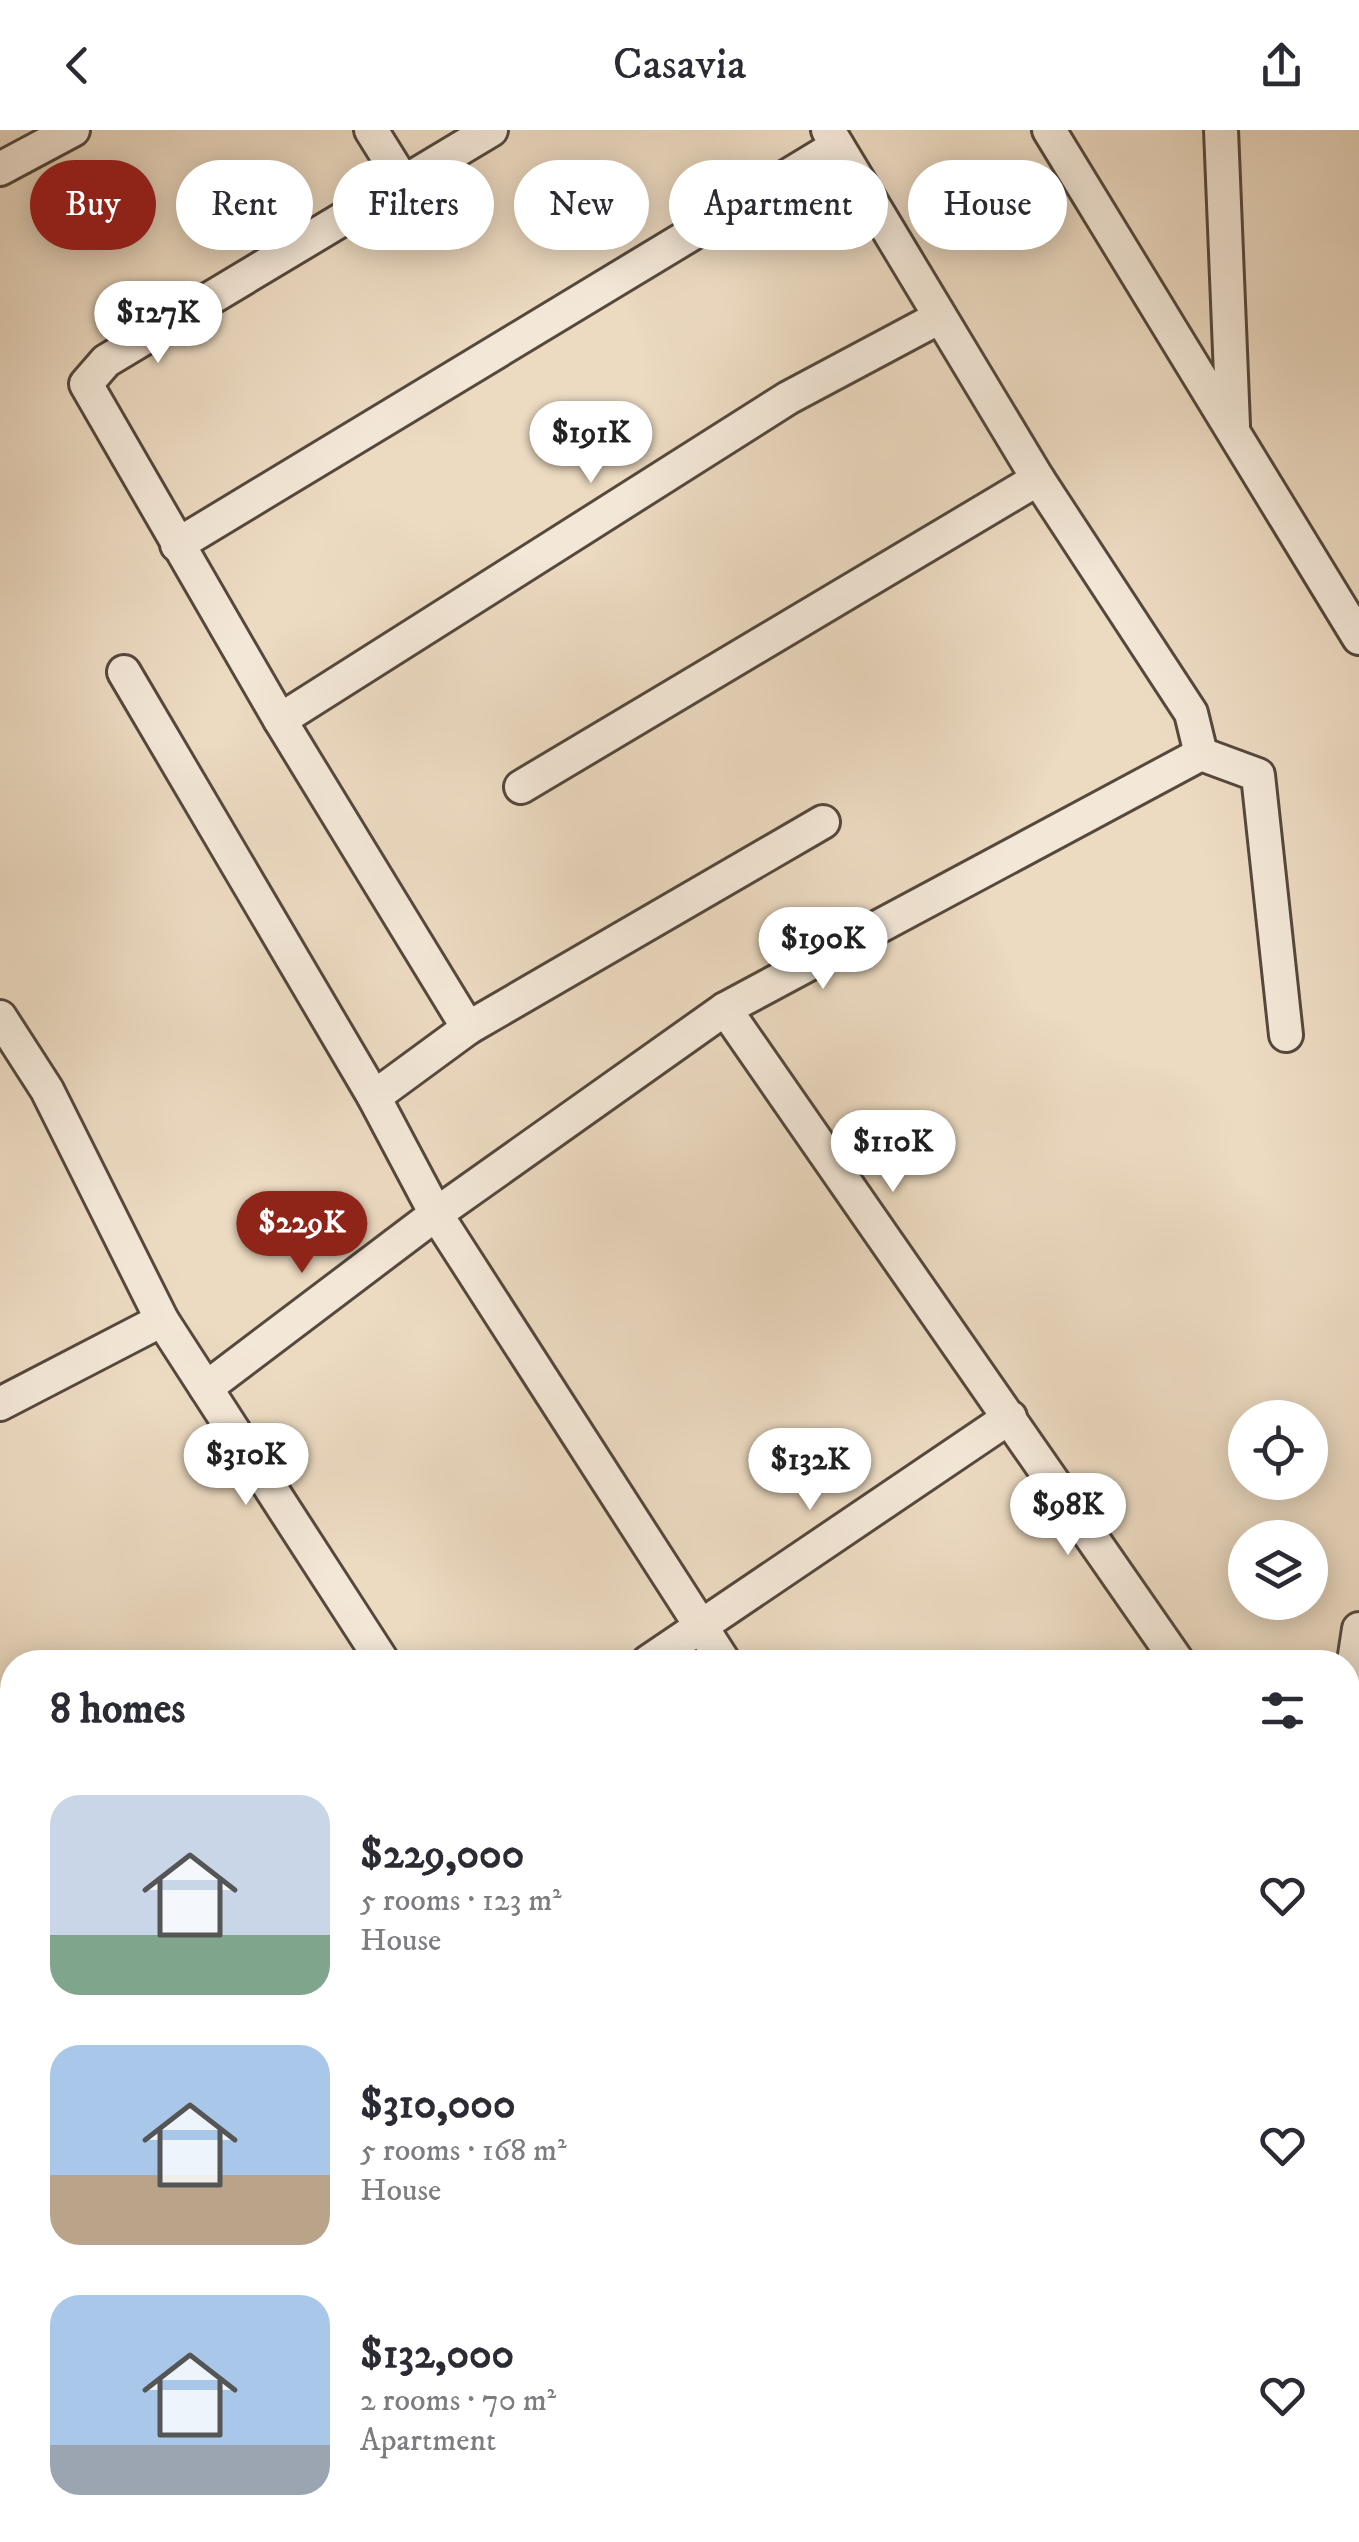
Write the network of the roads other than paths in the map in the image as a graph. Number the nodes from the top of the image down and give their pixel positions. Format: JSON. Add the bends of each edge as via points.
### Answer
{"nodes":[{"id":1,"x":73,"y":130,"type":"edge"},
{"id":2,"x":370,"y":130,"type":"edge"},
{"id":3,"x":490,"y":130,"type":"edge"},
{"id":4,"x":1048,"y":130,"type":"edge"},
{"id":5,"x":1221,"y":130,"type":"edge"},
{"id":6,"x":832,"y":138,"type":"edge"},
{"id":7,"x":389,"y":160,"type":"edge"},
{"id":8,"x":442,"y":160,"type":"edge"},
{"id":9,"x":0,"y":169,"type":"edge"},
{"id":10,"x":333,"y":226,"type":"edge"},
{"id":11,"x":940,"y":317,"type":"junction"},
{"id":12,"x":1233,"y":428,"type":"junction"},
{"id":13,"x":1038,"y":479,"type":"junction"},
{"id":14,"x":177,"y":545,"type":"junction"},
{"id":15,"x":1359,"y":638,"type":"edge"},
{"id":16,"x":124,"y":672,"type":"dead end"},
{"id":17,"x":280,"y":720,"type":"junction"},
{"id":18,"x":1201,"y":754,"type":"junction"},
{"id":19,"x":521,"y":786,"type":"dead end"},
{"id":20,"x":823,"y":822,"type":"dead end"},
{"id":21,"x":726,"y":1009,"type":"junction"},
{"id":22,"x":0,"y":1017,"type":"edge"},
{"id":23,"x":468,"y":1028,"type":"junction"},
{"id":24,"x":1286,"y":1035,"type":"dead end"},
{"id":25,"x":374,"y":1097,"type":"junction"},
{"id":26,"x":436,"y":1214,"type":"junction"},
{"id":27,"x":162,"y":1320,"type":"junction"},
{"id":28,"x":206,"y":1388,"type":"junction"},
{"id":29,"x":0,"y":1404,"type":"edge"},
{"id":30,"x":1010,"y":1418,"type":"junction"},
{"id":31,"x":701,"y":1624,"type":"junction"},
{"id":32,"x":375,"y":1650,"type":"edge"},
{"id":33,"x":665,"y":1650,"type":"edge"},
{"id":34,"x":717,"y":1650,"type":"edge"},
{"id":35,"x":1170,"y":1650,"type":"edge"}],
"edges":[{"from":1,"to":9,"type":"street"},
{"from":2,"to":7,"type":"street"},
{"from":3,"to":8,"type":"street"},
{"from":4,"to":12,"type":"street"},
{"from":5,"to":12,"type":"street"},
{"from":6,"to":11,"type":"street"},
{"from":6,"to":14,"type":"street"},
{"from":10,"to":14,"type":"street","via":[[106,361],[86,384]]},
{"from":11,"to":13,"type":"street"},
{"from":11,"to":17,"type":"street","via":[[788,398]]},
{"from":12,"to":15,"type":"street"},
{"from":13,"to":18,"type":"street","via":[[1191,713]]},
{"from":13,"to":19,"type":"street"},
{"from":14,"to":17,"type":"street"},
{"from":16,"to":25,"type":"street"},
{"from":17,"to":23,"type":"street"},
{"from":18,"to":21,"type":"street"},
{"from":18,"to":24,"type":"street","via":[[1258,775]]},
{"from":20,"to":23,"type":"street"},
{"from":21,"to":26,"type":"street"},
{"from":21,"to":30,"type":"street"},
{"from":22,"to":27,"type":"street","via":[[47,1090]]},
{"from":23,"to":25,"type":"street"},
{"from":25,"to":26,"type":"street"},
{"from":26,"to":28,"type":"street"},
{"from":26,"to":31,"type":"street"},
{"from":27,"to":28,"type":"street"},
{"from":27,"to":29,"type":"street"},
{"from":28,"to":32,"type":"street"},
{"from":30,"to":31,"type":"street"},
{"from":30,"to":35,"type":"street"},
{"from":31,"to":33,"type":"street"},
{"from":31,"to":34,"type":"street"}]}
